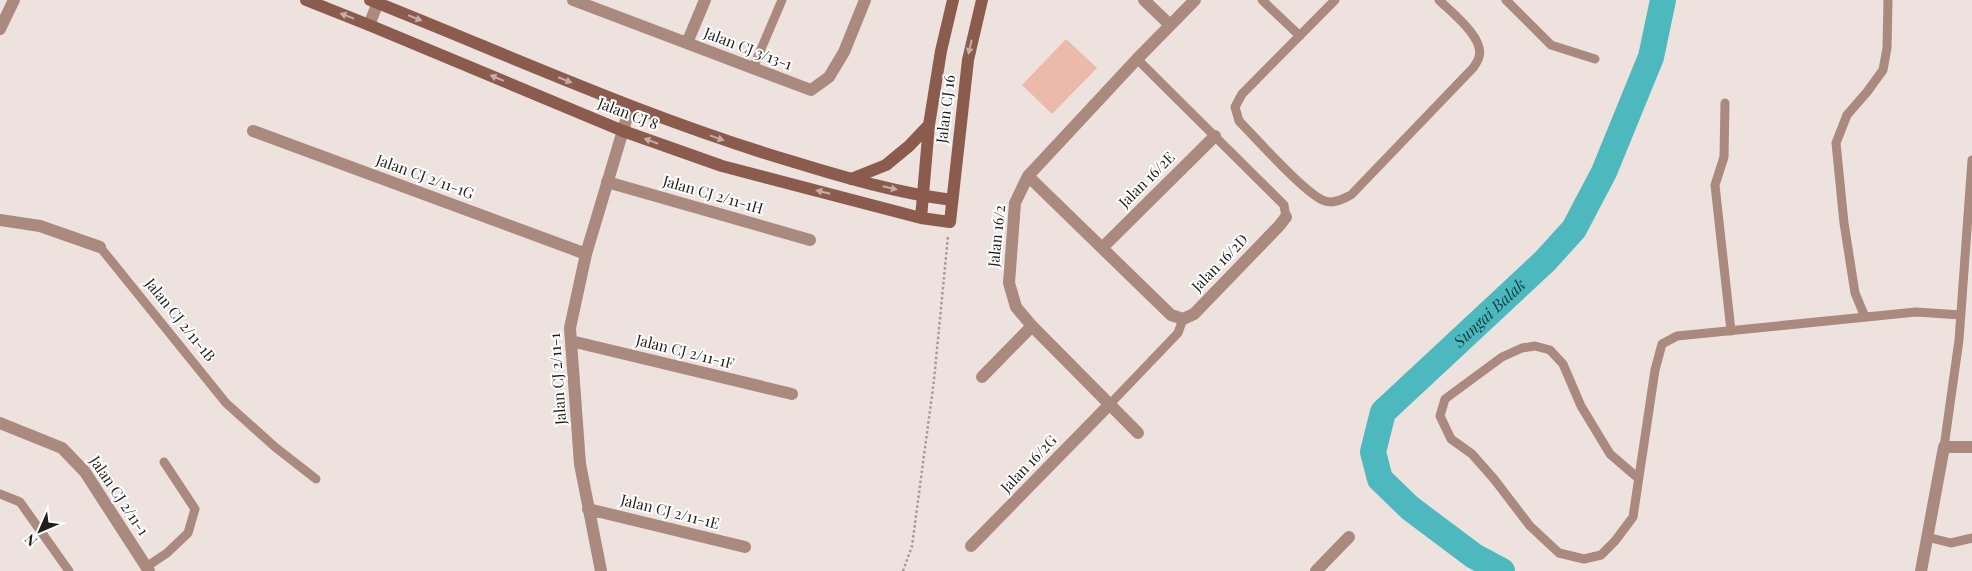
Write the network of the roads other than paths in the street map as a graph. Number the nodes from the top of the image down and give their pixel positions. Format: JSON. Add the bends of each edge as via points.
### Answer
{"nodes":[{"id":1,"x":14,"y":0,"type":"edge"},
{"id":2,"x":306,"y":0,"type":"edge"},
{"id":3,"x":573,"y":0,"type":"edge"},
{"id":4,"x":705,"y":0,"type":"edge"},
{"id":5,"x":782,"y":0,"type":"edge"},
{"id":6,"x":865,"y":0,"type":"edge"},
{"id":7,"x":953,"y":0,"type":"edge"},
{"id":8,"x":982,"y":0,"type":"edge"},
{"id":9,"x":1144,"y":0,"type":"edge"},
{"id":10,"x":1195,"y":0,"type":"edge"},
{"id":11,"x":1262,"y":0,"type":"edge"},
{"id":12,"x":1335,"y":0,"type":"edge"},
{"id":13,"x":1439,"y":0,"type":"edge"},
{"id":14,"x":1506,"y":0,"type":"edge"},
{"id":15,"x":1888,"y":0,"type":"edge"},
{"id":16,"x":375,"y":1,"type":"edge"},
{"id":17,"x":369,"y":24,"type":"junction"},
{"id":18,"x":1170,"y":25,"type":"junction"},
{"id":19,"x":0,"y":29,"type":"edge"},
{"id":20,"x":1300,"y":36,"type":"junction"},
{"id":21,"x":687,"y":43,"type":"junction"},
{"id":22,"x":1137,"y":59,"type":"junction"},
{"id":23,"x":1595,"y":59,"type":"dead end"},
{"id":24,"x":753,"y":68,"type":"junction"},
{"id":25,"x":1725,"y":103,"type":"dead end"},
{"id":26,"x":630,"y":107,"type":"junction"},
{"id":27,"x":929,"y":125,"type":"junction"},
{"id":28,"x":253,"y":131,"type":"dead end"},
{"id":29,"x":623,"y":131,"type":"junction"},
{"id":30,"x":1215,"y":136,"type":"junction"},
{"id":31,"x":1972,"y":160,"type":"edge"},
{"id":32,"x":1028,"y":176,"type":"junction"},
{"id":33,"x":851,"y":179,"type":"junction"},
{"id":34,"x":607,"y":182,"type":"junction"},
{"id":35,"x":924,"y":196,"type":"junction"},
{"id":36,"x":952,"y":200,"type":"junction"},
{"id":37,"x":1286,"y":217,"type":"joint"},
{"id":38,"x":921,"y":218,"type":"junction"},
{"id":39,"x":0,"y":220,"type":"edge"},
{"id":40,"x":950,"y":222,"type":"joint"},
{"id":41,"x":810,"y":240,"type":"dead end"},
{"id":42,"x":100,"y":247,"type":"joint"},
{"id":43,"x":1102,"y":248,"type":"junction"},
{"id":44,"x":586,"y":254,"type":"junction"},
{"id":45,"x":1961,"y":315,"type":"junction"},
{"id":46,"x":1177,"y":317,"type":"junction"},
{"id":47,"x":1866,"y":317,"type":"junction"},
{"id":48,"x":1032,"y":326,"type":"junction"},
{"id":49,"x":1731,"y":331,"type":"junction"},
{"id":50,"x":571,"y":341,"type":"junction"},
{"id":51,"x":982,"y":377,"type":"dead end"},
{"id":52,"x":792,"y":394,"type":"dead end"},
{"id":53,"x":1110,"y":404,"type":"junction"},
{"id":54,"x":0,"y":423,"type":"edge"},
{"id":55,"x":1138,"y":433,"type":"dead end"},
{"id":56,"x":1972,"y":447,"type":"edge"},
{"id":57,"x":1944,"y":448,"type":"junction"},
{"id":58,"x":164,"y":462,"type":"dead end"},
{"id":59,"x":1638,"y":478,"type":"junction"},
{"id":60,"x":316,"y":479,"type":"dead end"},
{"id":61,"x":0,"y":494,"type":"edge"},
{"id":62,"x":588,"y":509,"type":"junction"},
{"id":63,"x":1927,"y":537,"type":"junction"},
{"id":64,"x":1349,"y":538,"type":"dead end"},
{"id":65,"x":1972,"y":538,"type":"edge"},
{"id":66,"x":971,"y":546,"type":"dead end"},
{"id":67,"x":745,"y":547,"type":"dead end"},
{"id":68,"x":147,"y":569,"type":"edge"},
{"id":69,"x":68,"y":571,"type":"edge"},
{"id":70,"x":601,"y":571,"type":"edge"},
{"id":71,"x":1316,"y":571,"type":"edge"},
{"id":72,"x":1921,"y":571,"type":"edge"}],
"edges":[{"from":1,"to":19,"type":"street"},
{"from":17,"to":2,"type":"street","name":"Jalan CJ 8","one_way":true},
{"from":3,"to":21,"type":"street","name":"Jalan CJ 3/13-1"},
{"from":4,"to":21,"type":"street"},
{"from":5,"to":24,"type":"lane"},
{"from":6,"to":24,"type":"street","name":"Jalan CJ 3/13-1","via":[[844,52],[829,76],[811,90]]},
{"from":7,"to":27,"type":"street","name":"Jalan CJ 16"},
{"from":8,"to":36,"type":"street","name":"Jalan CJ 16","one_way":true,"via":[[968,60]]},
{"from":9,"to":18,"type":"street"},
{"from":10,"to":18,"type":"street","name":"Jalan 16/2"},
{"from":11,"to":20,"type":"lane"},
{"from":12,"to":20,"type":"lane"},
{"from":13,"to":20,"type":"lane","via":[[1474,36],[1480,57],[1351,195],[1338,201],[1325,201],[1310,192],[1239,121],[1235,108],[1242,94]]},
{"from":14,"to":23,"type":"lane","via":[[1551,45]]},
{"from":15,"to":47,"type":"lane","via":[[1883,70],[1847,115],[1836,143],[1844,223],[1856,293]]},
{"from":16,"to":17,"type":"street"},
{"from":16,"to":26,"type":"street","name":"Jalan CJ 8","one_way":true},
{"from":29,"to":17,"type":"street","name":"Jalan CJ 8","one_way":true},
{"from":18,"to":22,"type":"street","name":"Jalan 16/2"},
{"from":21,"to":24,"type":"street","name":"Jalan CJ 3/13-1"},
{"from":22,"to":30,"type":"lane"},
{"from":22,"to":32,"type":"street","name":"Jalan 16/2"},
{"from":25,"to":49,"type":"lane","via":[[1724,157],[1715,185]]},
{"from":26,"to":29,"type":"street","name":"Jalan CJ 2/11-1"},
{"from":26,"to":33,"type":"street","name":"Jalan CJ 8","one_way":true,"via":[[731,143]]},
{"from":27,"to":33,"type":"street","via":[[886,165]]},
{"from":27,"to":35,"type":"street","name":"Jalan CJ 16"},
{"from":28,"to":44,"type":"street","name":"Jalan CJ 2/11-1G"},
{"from":29,"to":34,"type":"street","name":"Jalan CJ 2/11-1"},
{"from":38,"to":29,"type":"street","name":"Jalan CJ 8","one_way":true,"via":[[722,166]]},
{"from":30,"to":37,"type":"lane","via":[[1284,205]]},
{"from":30,"to":43,"type":"street","name":"Jalan 16/2E"},
{"from":31,"to":45,"type":"lane"},
{"from":32,"to":43,"type":"street"},
{"from":32,"to":48,"type":"street","name":"Jalan 16/2","via":[[1015,203],[1009,283],[1016,307]]},
{"from":33,"to":35,"type":"street","name":"Jalan CJ 8","one_way":true},
{"from":34,"to":41,"type":"street","name":"Jalan CJ 2/11-1H"},
{"from":34,"to":44,"type":"street","name":"Jalan CJ 2/11-1"},
{"from":35,"to":36,"type":"street","name":"Jalan CJ 8"},
{"from":35,"to":38,"type":"street","name":"Jalan CJ 16"},
{"from":36,"to":40,"type":"street","name":"Jalan CJ 16"},
{"from":37,"to":46,"type":"street","name":"Jalan 16/2D","via":[[1194,314]]},
{"from":38,"to":40,"type":"street","name":"Jalan CJ 8"},
{"from":39,"to":42,"type":"street","name":"Jalan CJ 2/11-1B","via":[[40,226]]},
{"from":42,"to":60,"type":"lane","name":"Jalan CJ 2/11-1B","via":[[226,403]]},
{"from":43,"to":46,"type":"street"},
{"from":44,"to":50,"type":"street","name":"Jalan CJ 2/11-1","via":[[570,328]]},
{"from":45,"to":47,"type":"lane","via":[[1916,312]]},
{"from":45,"to":57,"type":"lane"},
{"from":46,"to":53,"type":"lane","via":[[1178,333]]},
{"from":47,"to":49,"type":"lane"},
{"from":48,"to":51,"type":"street"},
{"from":48,"to":53,"type":"street","name":"Jalan 16/2"},
{"from":49,"to":59,"type":"lane","via":[[1678,336],[1662,344]]},
{"from":50,"to":52,"type":"street","name":"Jalan CJ 2/11-1F"},
{"from":50,"to":62,"type":"street","name":"Jalan CJ 2/11-1","via":[[580,464]]},
{"from":53,"to":55,"type":"street","name":"Jalan 16/2"},
{"from":53,"to":66,"type":"street","name":"Jalan 16/2G"},
{"from":54,"to":68,"type":"street","name":"Jalan CJ 2/11-1","via":[[62,448],[74,459]]},
{"from":56,"to":57,"type":"street"},
{"from":57,"to":63,"type":"street"},
{"from":58,"to":68,"type":"lane","via":[[195,509],[188,533]]},
{"from":59,"to":59,"type":"lane","via":[[1633,517],[1601,555],[1584,559],[1558,553],[1530,526],[1472,454],[1451,439],[1440,416],[1445,399],[1502,357],[1535,346],[1550,350],[1563,364],[1581,406],[1610,454]]},
{"from":61,"to":69,"type":"lane","via":[[20,502]]},
{"from":62,"to":67,"type":"street","name":"Jalan CJ 2/11-1E"},
{"from":62,"to":70,"type":"street","name":"Jalan CJ 2/11-1"},
{"from":63,"to":65,"type":"lane","via":[[1951,543]]},
{"from":63,"to":72,"type":"street"},
{"from":64,"to":71,"type":"street"}]}
